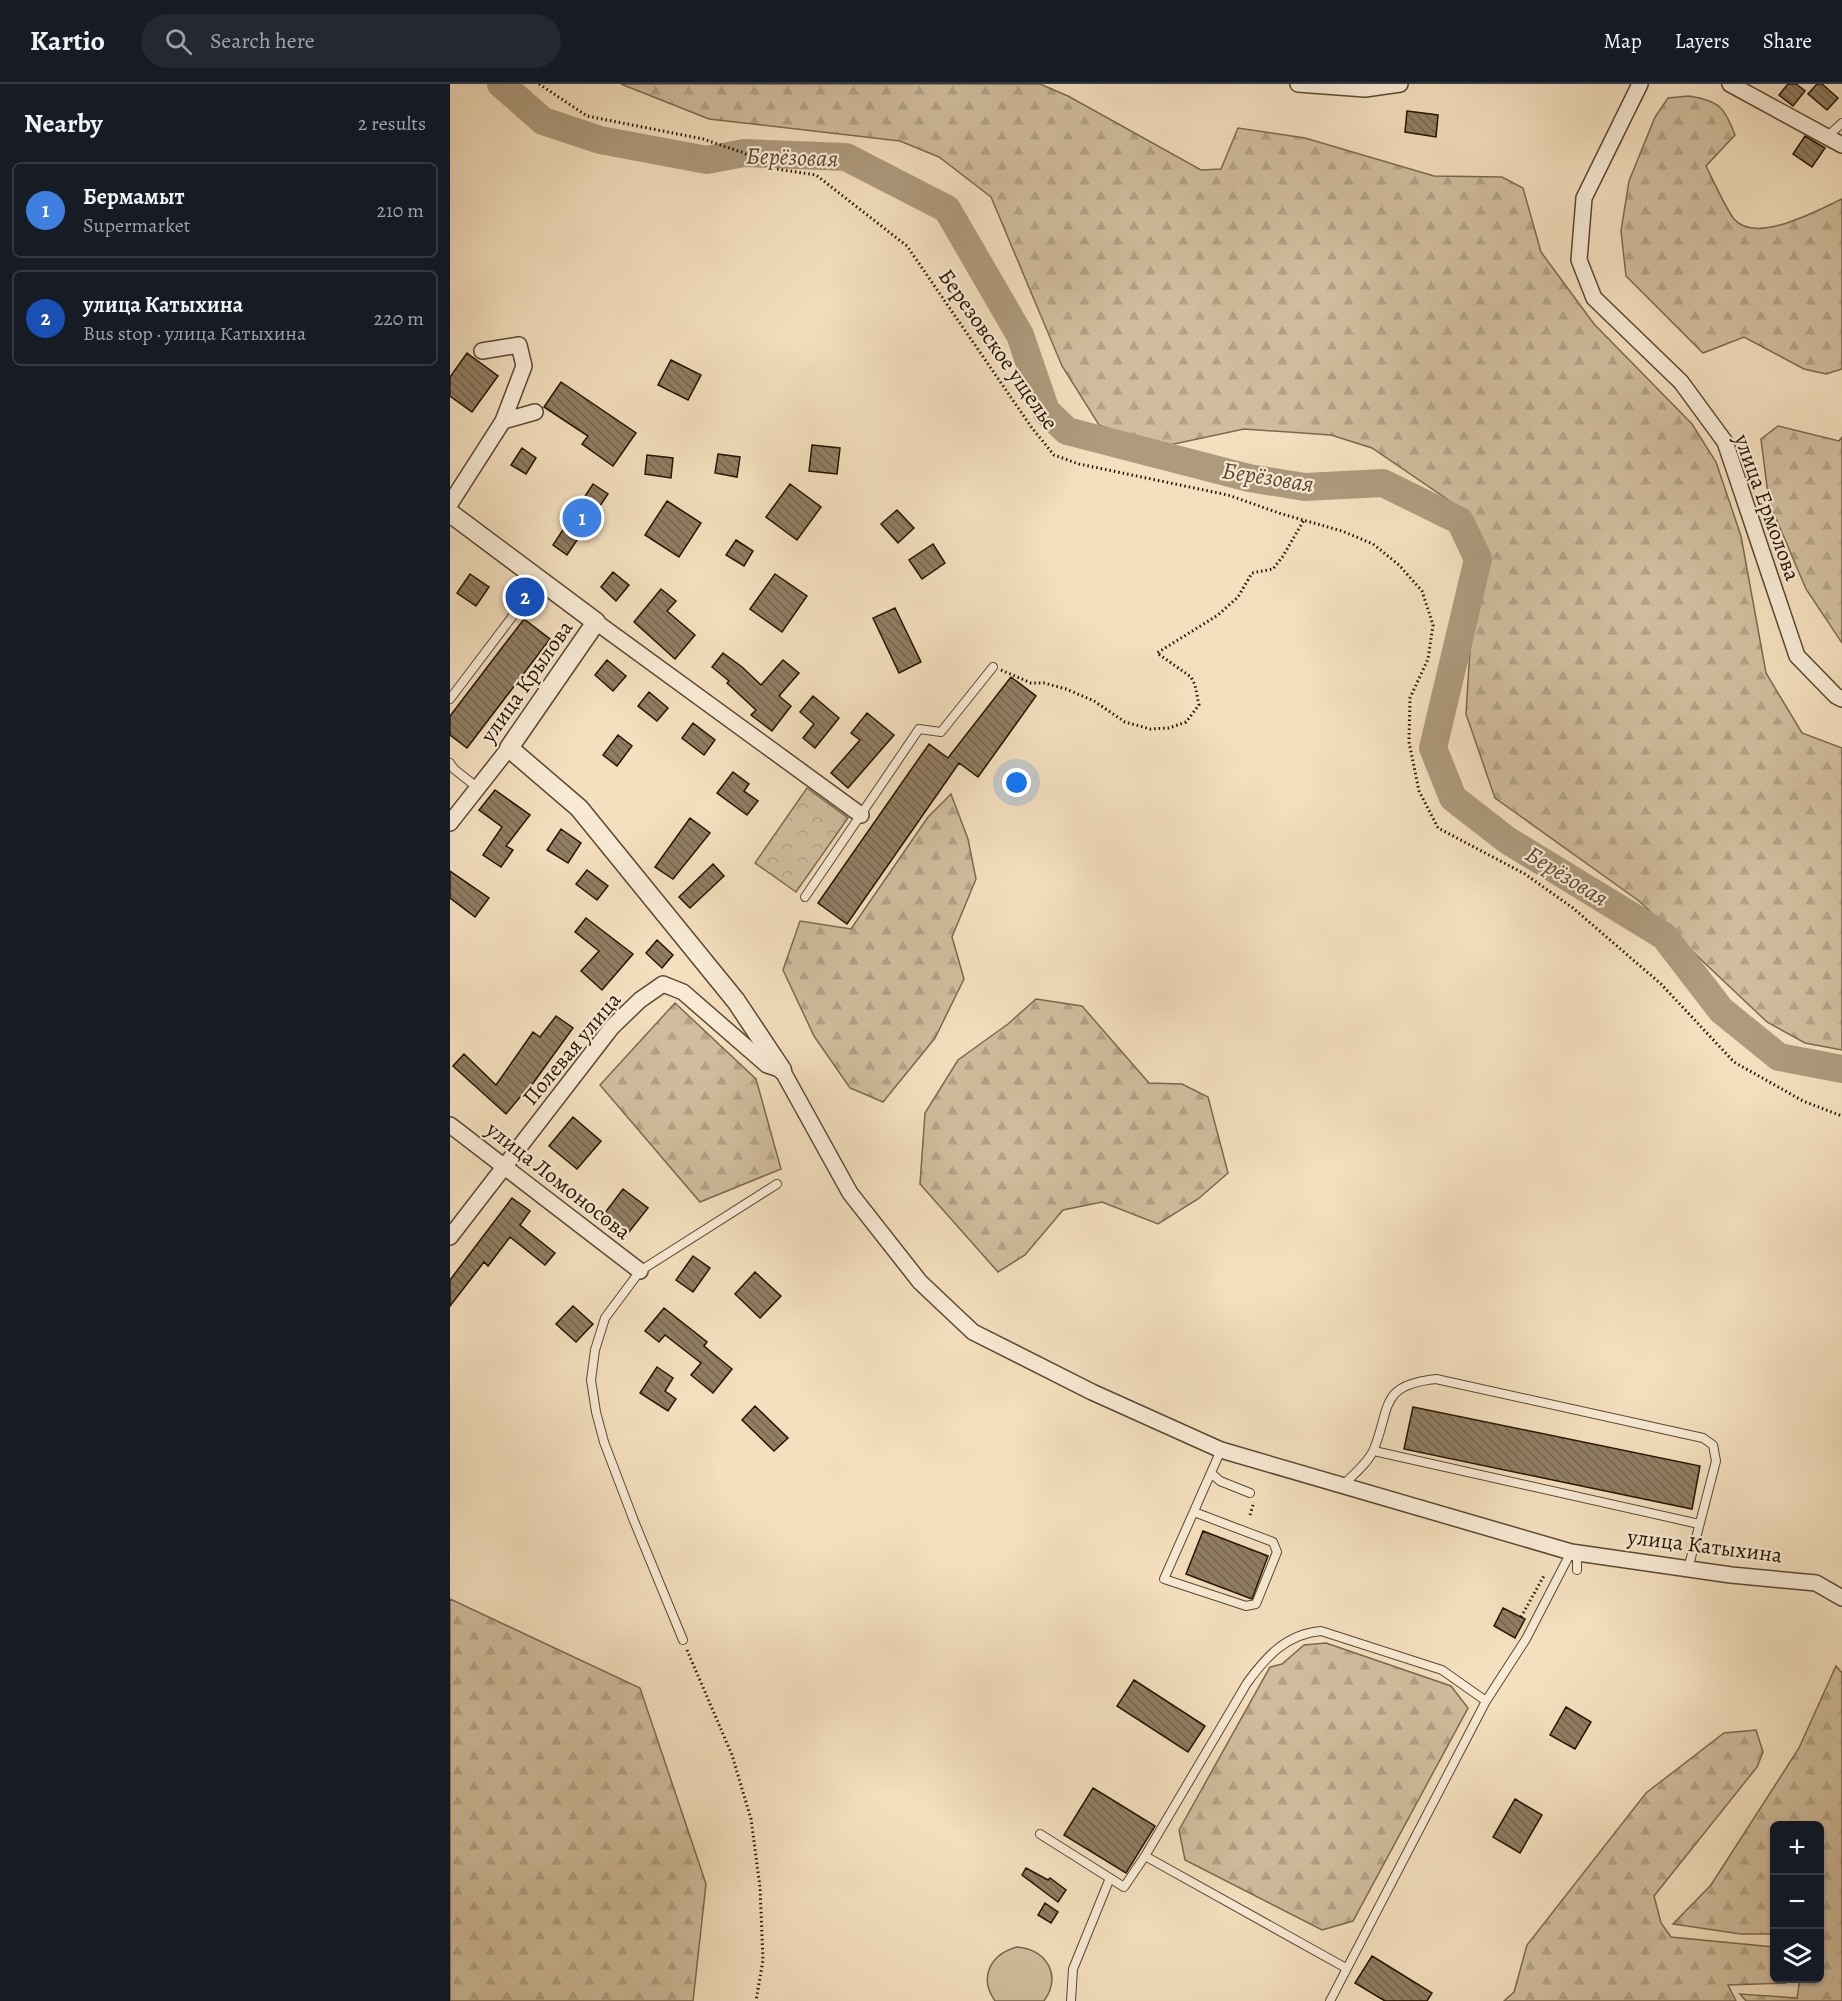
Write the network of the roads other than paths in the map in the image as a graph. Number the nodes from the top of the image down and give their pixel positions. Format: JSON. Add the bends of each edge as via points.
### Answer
{"nodes":[{"id":1,"x":1298,"y":84,"type":"edge"},
{"id":2,"x":1400,"y":84,"type":"edge"},
{"id":3,"x":1640,"y":84,"type":"edge"},
{"id":4,"x":1730,"y":84,"type":"edge"},
{"id":5,"x":1842,"y":123,"type":"edge"},
{"id":6,"x":1828,"y":136,"type":"junction"},
{"id":7,"x":1842,"y":145,"type":"edge"},
{"id":8,"x":482,"y":351,"type":"dead end"},
{"id":9,"x":535,"y":412,"type":"dead end"},
{"id":10,"x":503,"y":421,"type":"junction"},
{"id":11,"x":450,"y":504,"type":"edge"},
{"id":12,"x":450,"y":513,"type":"edge"},
{"id":13,"x":515,"y":613,"type":"dead end"},
{"id":14,"x":596,"y":622,"type":"junction"},
{"id":15,"x":993,"y":667,"type":"road end"},
{"id":16,"x":450,"y":699,"type":"edge"},
{"id":17,"x":1842,"y":699,"type":"edge"},
{"id":18,"x":509,"y":748,"type":"junction"},
{"id":19,"x":451,"y":767,"type":"edge"},
{"id":20,"x":478,"y":788,"type":"junction"},
{"id":21,"x":861,"y":815,"type":"junction"},
{"id":22,"x":450,"y":823,"type":"edge"},
{"id":23,"x":805,"y":897,"type":"dead end"},
{"id":24,"x":782,"y":1070,"type":"junction"},
{"id":25,"x":450,"y":1125,"type":"edge"},
{"id":26,"x":505,"y":1166,"type":"junction"},
{"id":27,"x":777,"y":1184,"type":"dead end"},
{"id":28,"x":450,"y":1237,"type":"edge"},
{"id":29,"x":640,"y":1271,"type":"junction"},
{"id":30,"x":1221,"y":1450,"type":"junction"},
{"id":31,"x":1374,"y":1451,"type":"junction"},
{"id":32,"x":1211,"y":1473,"type":"junction"},
{"id":33,"x":1344,"y":1485,"type":"junction"},
{"id":34,"x":1250,"y":1493,"type":"dead end"},
{"id":35,"x":1194,"y":1512,"type":"junction"},
{"id":36,"x":1699,"y":1524,"type":"junction"},
{"id":37,"x":1569,"y":1551,"type":"junction"},
{"id":38,"x":1688,"y":1569,"type":"junction"},
{"id":39,"x":1577,"y":1570,"type":"dead end"},
{"id":40,"x":1842,"y":1598,"type":"edge"},
{"id":41,"x":683,"y":1640,"type":"road end"},
{"id":42,"x":1486,"y":1701,"type":"junction"},
{"id":43,"x":1040,"y":1834,"type":"dead end"},
{"id":44,"x":1145,"y":1856,"type":"junction"},
{"id":45,"x":1110,"y":1878,"type":"junction"},
{"id":46,"x":1346,"y":1968,"type":"junction"},
{"id":47,"x":1071,"y":2001,"type":"edge"},
{"id":48,"x":1330,"y":2001,"type":"edge"}],
"edges":[{"from":1,"to":2,"type":"street","via":[[1365,88]]},
{"from":3,"to":17,"type":"street","name":"улица Ермолова","via":[[1584,198],[1579,260],[1594,298],[1681,382],[1725,442],[1797,656]]},
{"from":4,"to":6,"type":"street"},
{"from":5,"to":6,"type":"lane"},
{"from":6,"to":7,"type":"street"},
{"from":8,"to":10,"type":"street","via":[[519,345],[524,366]]},
{"from":9,"to":10,"type":"street"},
{"from":10,"to":11,"type":"street"},
{"from":12,"to":14,"type":"street"},
{"from":13,"to":16,"type":"lane"},
{"from":14,"to":18,"type":"street","name":"улица Крылова"},
{"from":14,"to":21,"type":"street"},
{"from":15,"to":21,"type":"lane","via":[[941,732],[919,729]]},
{"from":18,"to":20,"type":"street","name":"улица Крылова"},
{"from":18,"to":24,"type":"street","via":[[579,808],[736,1001]]},
{"from":19,"to":20,"type":"lane"},
{"from":20,"to":22,"type":"street","name":"улица Крылова"},
{"from":21,"to":23,"type":"lane"},
{"from":24,"to":26,"type":"street","name":"Полевая улица","via":[[767,1065],[683,992],[663,984],[612,1028]]},
{"from":24,"to":30,"type":"street","name":"улица Катыхина","via":[[850,1193],[920,1282],[973,1332],[1092,1392]]},
{"from":25,"to":26,"type":"street","name":"улица Ломоносова"},
{"from":26,"to":28,"type":"street","name":"Полевая улица"},
{"from":26,"to":29,"type":"street","name":"улица Ломоносова"},
{"from":27,"to":29,"type":"lane"},
{"from":29,"to":41,"type":"lane","via":[[605,1317],[591,1380],[604,1442]]},
{"from":30,"to":32,"type":"lane"},
{"from":30,"to":33,"type":"street","name":"улица Катыхина"},
{"from":31,"to":33,"type":"lane"},
{"from":31,"to":36,"type":"lane"},
{"from":31,"to":36,"type":"lane","via":[[1386,1404],[1397,1390],[1416,1381],[1436,1379],[1703,1438],[1713,1445],[1716,1461]]},
{"from":32,"to":34,"type":"lane","via":[[1220,1481]]},
{"from":32,"to":35,"type":"lane"},
{"from":33,"to":37,"type":"street","name":"улица Катыхина"},
{"from":35,"to":35,"type":"lane","via":[[1164,1579],[1246,1606],[1256,1604],[1277,1552],[1273,1542]]},
{"from":36,"to":38,"type":"lane"},
{"from":37,"to":38,"type":"street","name":"улица Катыхина"},
{"from":37,"to":39,"type":"lane"},
{"from":37,"to":42,"type":"lane","via":[[1526,1639]]},
{"from":38,"to":40,"type":"street","name":"улица Катыхина","via":[[1816,1583]]},
{"from":42,"to":44,"type":"lane","via":[[1442,1670],[1321,1631],[1283,1643],[1246,1683]]},
{"from":42,"to":46,"type":"lane"},
{"from":43,"to":45,"type":"lane"},
{"from":44,"to":45,"type":"lane","via":[[1124,1887]]},
{"from":44,"to":46,"type":"lane"},
{"from":45,"to":47,"type":"lane","via":[[1073,1969]]},
{"from":46,"to":48,"type":"lane"}]}
